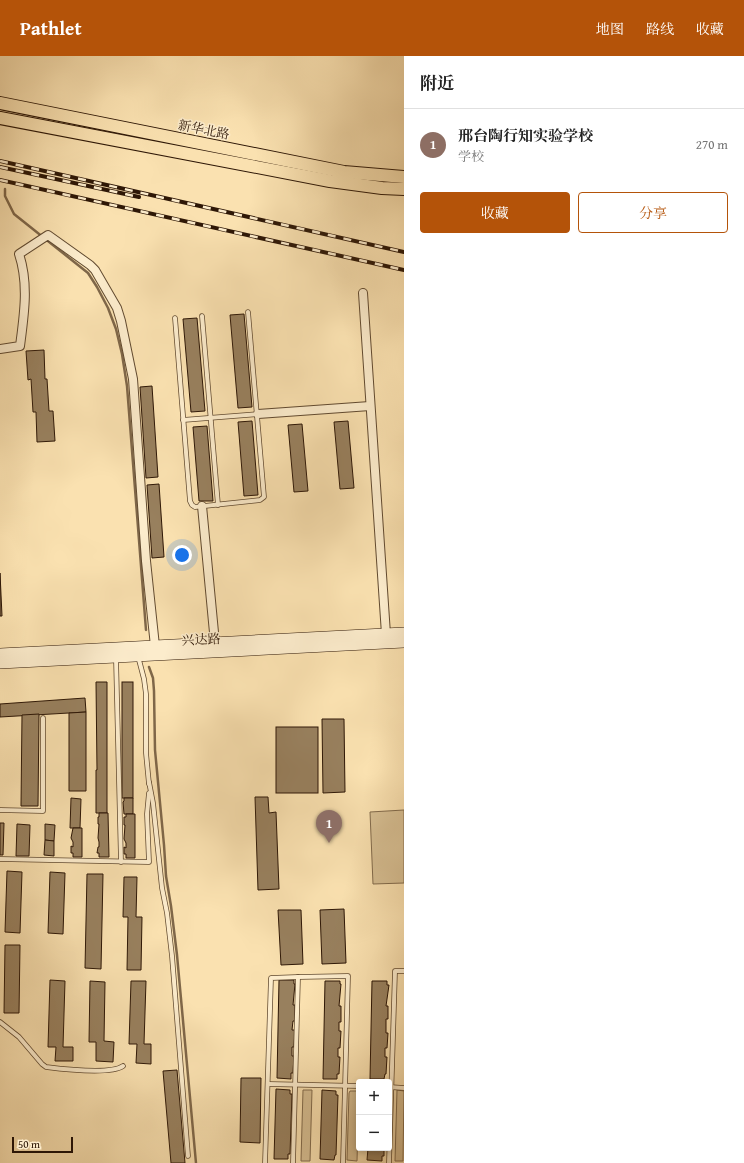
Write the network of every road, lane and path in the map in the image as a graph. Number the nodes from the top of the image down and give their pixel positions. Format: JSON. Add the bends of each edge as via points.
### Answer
{"nodes":[{"id":1,"x":0,"y":103,"type":"edge"},
{"id":2,"x":0,"y":118,"type":"edge"},
{"id":3,"x":404,"y":177,"type":"edge"},
{"id":4,"x":404,"y":189,"type":"edge"},
{"id":5,"x":363,"y":293,"type":"dead end"},
{"id":6,"x":248,"y":312,"type":"dead end"},
{"id":7,"x":202,"y":316,"type":"dead end"},
{"id":8,"x":175,"y":318,"type":"dead end"},
{"id":9,"x":0,"y":349,"type":"edge"},
{"id":10,"x":370,"y":406,"type":"junction"},
{"id":11,"x":258,"y":414,"type":"junction"},
{"id":12,"x":210,"y":418,"type":"junction"},
{"id":13,"x":183,"y":420,"type":"junction"},
{"id":14,"x":218,"y":505,"type":"junction"},
{"id":15,"x":202,"y":506,"type":"junction"},
{"id":16,"x":404,"y":633,"type":"edge"},
{"id":17,"x":386,"y":634,"type":"junction"},
{"id":18,"x":404,"y":642,"type":"edge"},
{"id":19,"x":215,"y":643,"type":"junction"},
{"id":20,"x":155,"y":646,"type":"junction"},
{"id":21,"x":0,"y":654,"type":"edge"},
{"id":22,"x":137,"y":656,"type":"junction"},
{"id":23,"x":116,"y":657,"type":"junction"},
{"id":24,"x":0,"y":663,"type":"edge"},
{"id":25,"x":43,"y":718,"type":"dead end"},
{"id":26,"x":149,"y":782,"type":"junction"},
{"id":27,"x":0,"y":810,"type":"edge"},
{"id":28,"x":0,"y":859,"type":"edge"},
{"id":29,"x":121,"y":862,"type":"junction"},
{"id":30,"x":404,"y":971,"type":"edge"},
{"id":31,"x":298,"y":978,"type":"junction"},
{"id":32,"x":0,"y":1022,"type":"edge"},
{"id":33,"x":123,"y":1066,"type":"dead end"},
{"id":34,"x":390,"y":1079,"type":"edge"},
{"id":35,"x":268,"y":1084,"type":"junction"},
{"id":36,"x":295,"y":1084,"type":"junction"},
{"id":37,"x":345,"y":1086,"type":"junction"},
{"id":38,"x":356,"y":1086,"type":"edge"},
{"id":39,"x":392,"y":1087,"type":"edge"},
{"id":40,"x":404,"y":1088,"type":"edge"},
{"id":41,"x":390,"y":1115,"type":"edge"},
{"id":42,"x":188,"y":1156,"type":"dead end"},
{"id":43,"x":265,"y":1163,"type":"edge"},
{"id":44,"x":293,"y":1163,"type":"edge"},
{"id":45,"x":343,"y":1163,"type":"edge"},
{"id":46,"x":389,"y":1163,"type":"edge"}],
"edges":[{"from":1,"to":3,"type":"main road","name":"新华北路","via":[[344,172]]},
{"from":2,"to":4,"type":"main road","via":[[330,181]]},
{"from":5,"to":10,"type":"street"},
{"from":6,"to":11,"type":"lane"},
{"from":7,"to":12,"type":"lane"},
{"from":8,"to":13,"type":"lane"},
{"from":9,"to":20,"type":"street","via":[[20,346],[25,277],[19,254],[48,235],[95,270],[117,308],[121,321],[133,379]]},
{"from":10,"to":11,"type":"street"},
{"from":10,"to":17,"type":"street"},
{"from":11,"to":12,"type":"lane"},
{"from":11,"to":14,"type":"lane","via":[[264,497],[260,500]]},
{"from":12,"to":13,"type":"lane"},
{"from":12,"to":14,"type":"lane"},
{"from":13,"to":15,"type":"lane","via":[[190,501],[195,507]]},
{"from":14,"to":15,"type":"lane"},
{"from":15,"to":19,"type":"street"},
{"from":16,"to":17,"type":"main road","name":"兴达路"},
{"from":17,"to":19,"type":"main road","name":"兴达路"},
{"from":18,"to":22,"type":"main road","name":"兴达路"},
{"from":19,"to":20,"type":"main road","name":"兴达路"},
{"from":20,"to":21,"type":"main road","name":"兴达路"},
{"from":22,"to":23,"type":"main road","name":"兴达路"},
{"from":22,"to":26,"type":"lane","via":[[146,694],[146,753]]},
{"from":23,"to":24,"type":"main road","name":"兴达路"},
{"from":23,"to":29,"type":"lane"},
{"from":25,"to":27,"type":"lane","via":[[43,810]]},
{"from":26,"to":29,"type":"lane","via":[[149,862]]},
{"from":26,"to":42,"type":"lane","via":[[172,956]]},
{"from":28,"to":29,"type":"lane"},
{"from":30,"to":34,"type":"lane","via":[[395,971]]},
{"from":31,"to":35,"type":"lane","via":[[271,978]]},
{"from":31,"to":36,"type":"lane"},
{"from":31,"to":37,"type":"lane","via":[[348,976]]},
{"from":32,"to":33,"type":"lane","via":[[19,1037],[46,1066],[103,1071]]},
{"from":35,"to":36,"type":"lane"},
{"from":35,"to":43,"type":"lane"},
{"from":36,"to":37,"type":"lane"},
{"from":36,"to":44,"type":"lane"},
{"from":37,"to":38,"type":"lane"},
{"from":37,"to":45,"type":"lane"},
{"from":39,"to":40,"type":"lane"},
{"from":41,"to":46,"type":"lane"}]}
